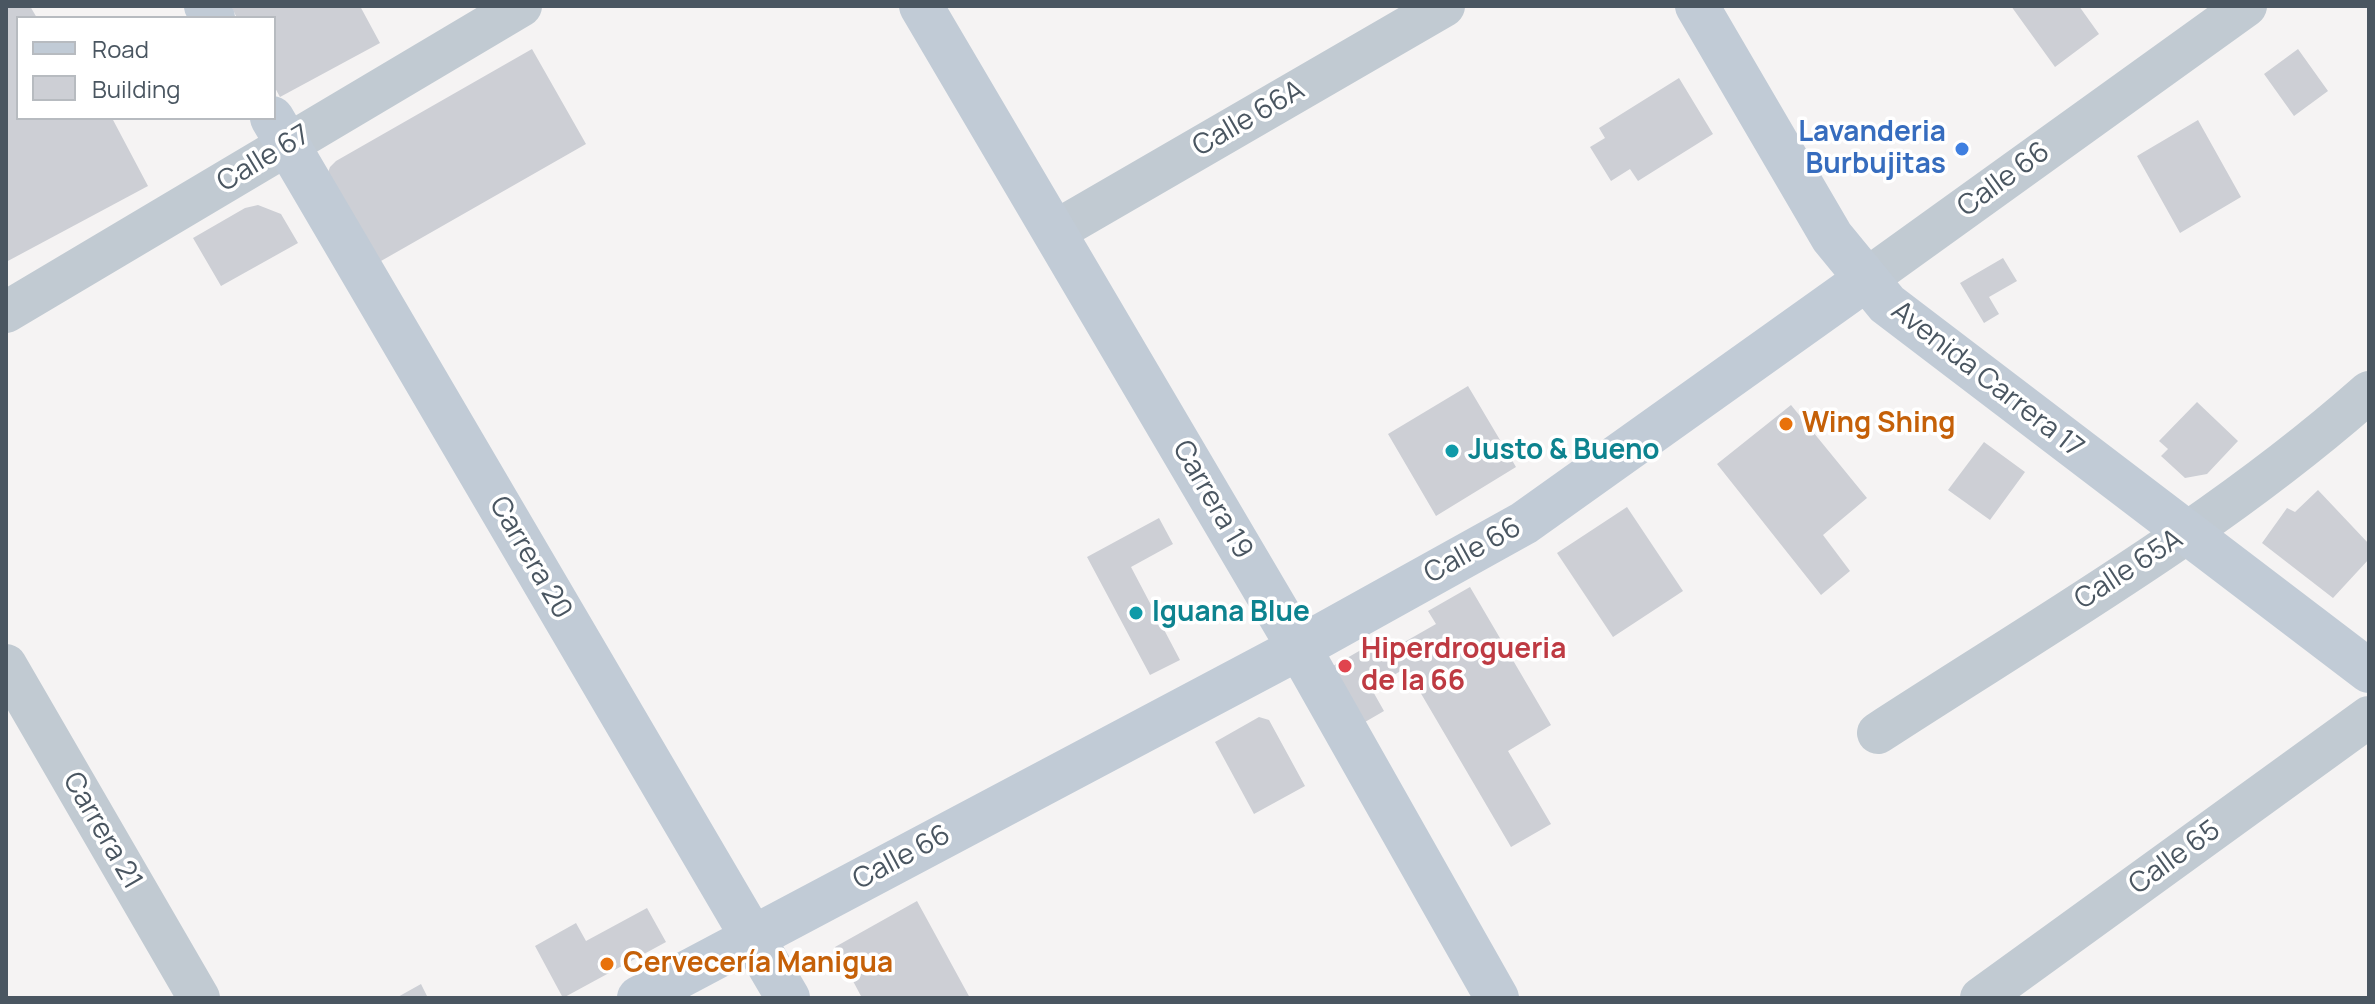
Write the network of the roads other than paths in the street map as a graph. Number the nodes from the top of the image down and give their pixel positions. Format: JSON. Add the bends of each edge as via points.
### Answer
{"nodes":[{"id":1,"x":521,"y":6,"type":"edge"},
{"id":2,"x":921,"y":6,"type":"edge"},
{"id":3,"x":1444,"y":6,"type":"edge"},
{"id":4,"x":1697,"y":6,"type":"edge"},
{"id":5,"x":2246,"y":6,"type":"edge"},
{"id":6,"x":280,"y":132,"type":"edge"},
{"id":7,"x":1054,"y":232,"type":"junction"},
{"id":8,"x":1865,"y":280,"type":"junction"},
{"id":9,"x":6,"y":312,"type":"edge"},
{"id":10,"x":2369,"y":392,"type":"edge"},
{"id":11,"x":2187,"y":533,"type":"junction"},
{"id":12,"x":1299,"y":648,"type":"junction"},
{"id":13,"x":6,"y":665,"type":"edge"},
{"id":14,"x":2369,"y":671,"type":"edge"},
{"id":15,"x":2369,"y":717,"type":"edge"},
{"id":16,"x":1878,"y":733,"type":"dead end"},
{"id":17,"x":752,"y":937,"type":"junction"},
{"id":18,"x":199,"y":998,"type":"edge"},
{"id":19,"x":639,"y":998,"type":"edge"},
{"id":20,"x":788,"y":998,"type":"edge"},
{"id":21,"x":1497,"y":998,"type":"edge"},
{"id":22,"x":1981,"y":998,"type":"edge"}],
"edges":[{"from":1,"to":6,"type":"street","name":"Calle 67"},
{"from":2,"to":7,"type":"main road","name":"Carrera 19"},
{"from":3,"to":7,"type":"street","name":"Calle 66A"},
{"from":4,"to":8,"type":"main road","name":"Avenida Carrera 17","via":[[1832,237]]},
{"from":5,"to":8,"type":"street","name":"Calle 66"},
{"from":6,"to":9,"type":"street","name":"Calle 67"},
{"from":6,"to":17,"type":"main road","name":"Carrera 20"},
{"from":7,"to":12,"type":"main road","name":"Carrera 19"},
{"from":8,"to":11,"type":"main road","name":"Avenida Carrera 17","via":[[1887,304]]},
{"from":8,"to":12,"type":"main road","name":"Calle 66","via":[[1535,516]]},
{"from":10,"to":11,"type":"street","name":"Calle 65A","via":[[2284,464]]},
{"from":11,"to":14,"type":"main road","name":"Avenida Carrera 17"},
{"from":11,"to":16,"type":"street","name":"Calle 65A"},
{"from":12,"to":17,"type":"main road","name":"Calle 66"},
{"from":12,"to":21,"type":"main road","name":"Carrera 19"},
{"from":13,"to":18,"type":"street","name":"Carrera 21"},
{"from":15,"to":22,"type":"street","name":"Calle 65"},
{"from":17,"to":19,"type":"main road","name":"Calle 66"},
{"from":17,"to":20,"type":"main road","name":"Carrera 20"}]}
